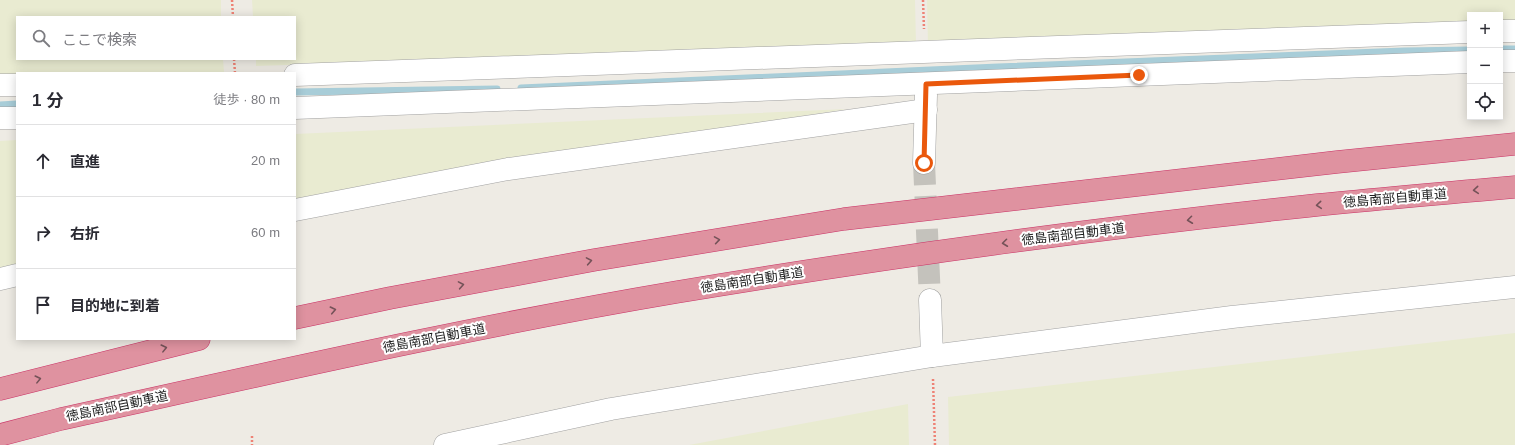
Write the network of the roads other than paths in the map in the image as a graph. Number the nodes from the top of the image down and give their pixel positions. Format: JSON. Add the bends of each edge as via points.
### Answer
{"nodes":[{"id":1,"x":1503,"y":31,"type":"edge"},
{"id":2,"x":1515,"y":31,"type":"edge"},
{"id":3,"x":1467,"y":32,"type":"edge"},
{"id":4,"x":1503,"y":61,"type":"edge"},
{"id":5,"x":1515,"y":61,"type":"edge"},
{"id":6,"x":1467,"y":62,"type":"edge"},
{"id":7,"x":296,"y":75,"type":"edge"},
{"id":8,"x":16,"y":84,"type":"edge"},
{"id":9,"x":926,"y":84,"type":"junction"},
{"id":10,"x":0,"y":85,"type":"edge"},
{"id":11,"x":296,"y":108,"type":"edge"},
{"id":12,"x":926,"y":110,"type":"junction"},
{"id":13,"x":0,"y":118,"type":"edge"},
{"id":14,"x":16,"y":118,"type":"edge"},
{"id":15,"x":1515,"y":144,"type":"edge"},
{"id":16,"x":924,"y":163,"type":"tunnel mouth"},
{"id":17,"x":1515,"y":187,"type":"edge"},
{"id":18,"x":296,"y":210,"type":"edge"},
{"id":19,"x":16,"y":275,"type":"edge"},
{"id":20,"x":0,"y":279,"type":"edge"},
{"id":21,"x":1515,"y":287,"type":"edge"},
{"id":22,"x":930,"y":300,"type":"tunnel mouth"},
{"id":23,"x":296,"y":318,"type":"edge"},
{"id":24,"x":196,"y":340,"type":"edge"},
{"id":25,"x":932,"y":356,"type":"junction"},
{"id":26,"x":0,"y":389,"type":"edge"},
{"id":27,"x":0,"y":435,"type":"edge"},
{"id":28,"x":445,"y":445,"type":"edge"}],
"edges":[{"from":1,"to":2,"type":"street"},
{"from":3,"to":7,"type":"street"},
{"from":4,"to":5,"type":"street"},
{"from":6,"to":9,"type":"street"},
{"from":8,"to":10,"type":"street"},
{"from":9,"to":11,"type":"street"},
{"from":9,"to":12,"type":"street"},
{"from":12,"to":16,"type":"street"},
{"from":12,"to":18,"type":"street","via":[[508,169]]},
{"from":13,"to":14,"type":"street"},
{"from":23,"to":15,"type":"highway","one_way":true,"via":[[594,260],[844,219],[1321,163]]},
{"from":17,"to":27,"type":"highway","name":"徳島南部自動車道","one_way":true,"via":[[1308,206],[1107,230],[886,259],[682,291],[432,338],[61,419]]},
{"from":19,"to":20,"type":"street"},
{"from":21,"to":25,"type":"street","via":[[1232,317]]},
{"from":22,"to":25,"type":"street"},
{"from":26,"to":24,"type":"highway","one_way":true},
{"from":25,"to":28,"type":"street","via":[[611,409]]}]}
